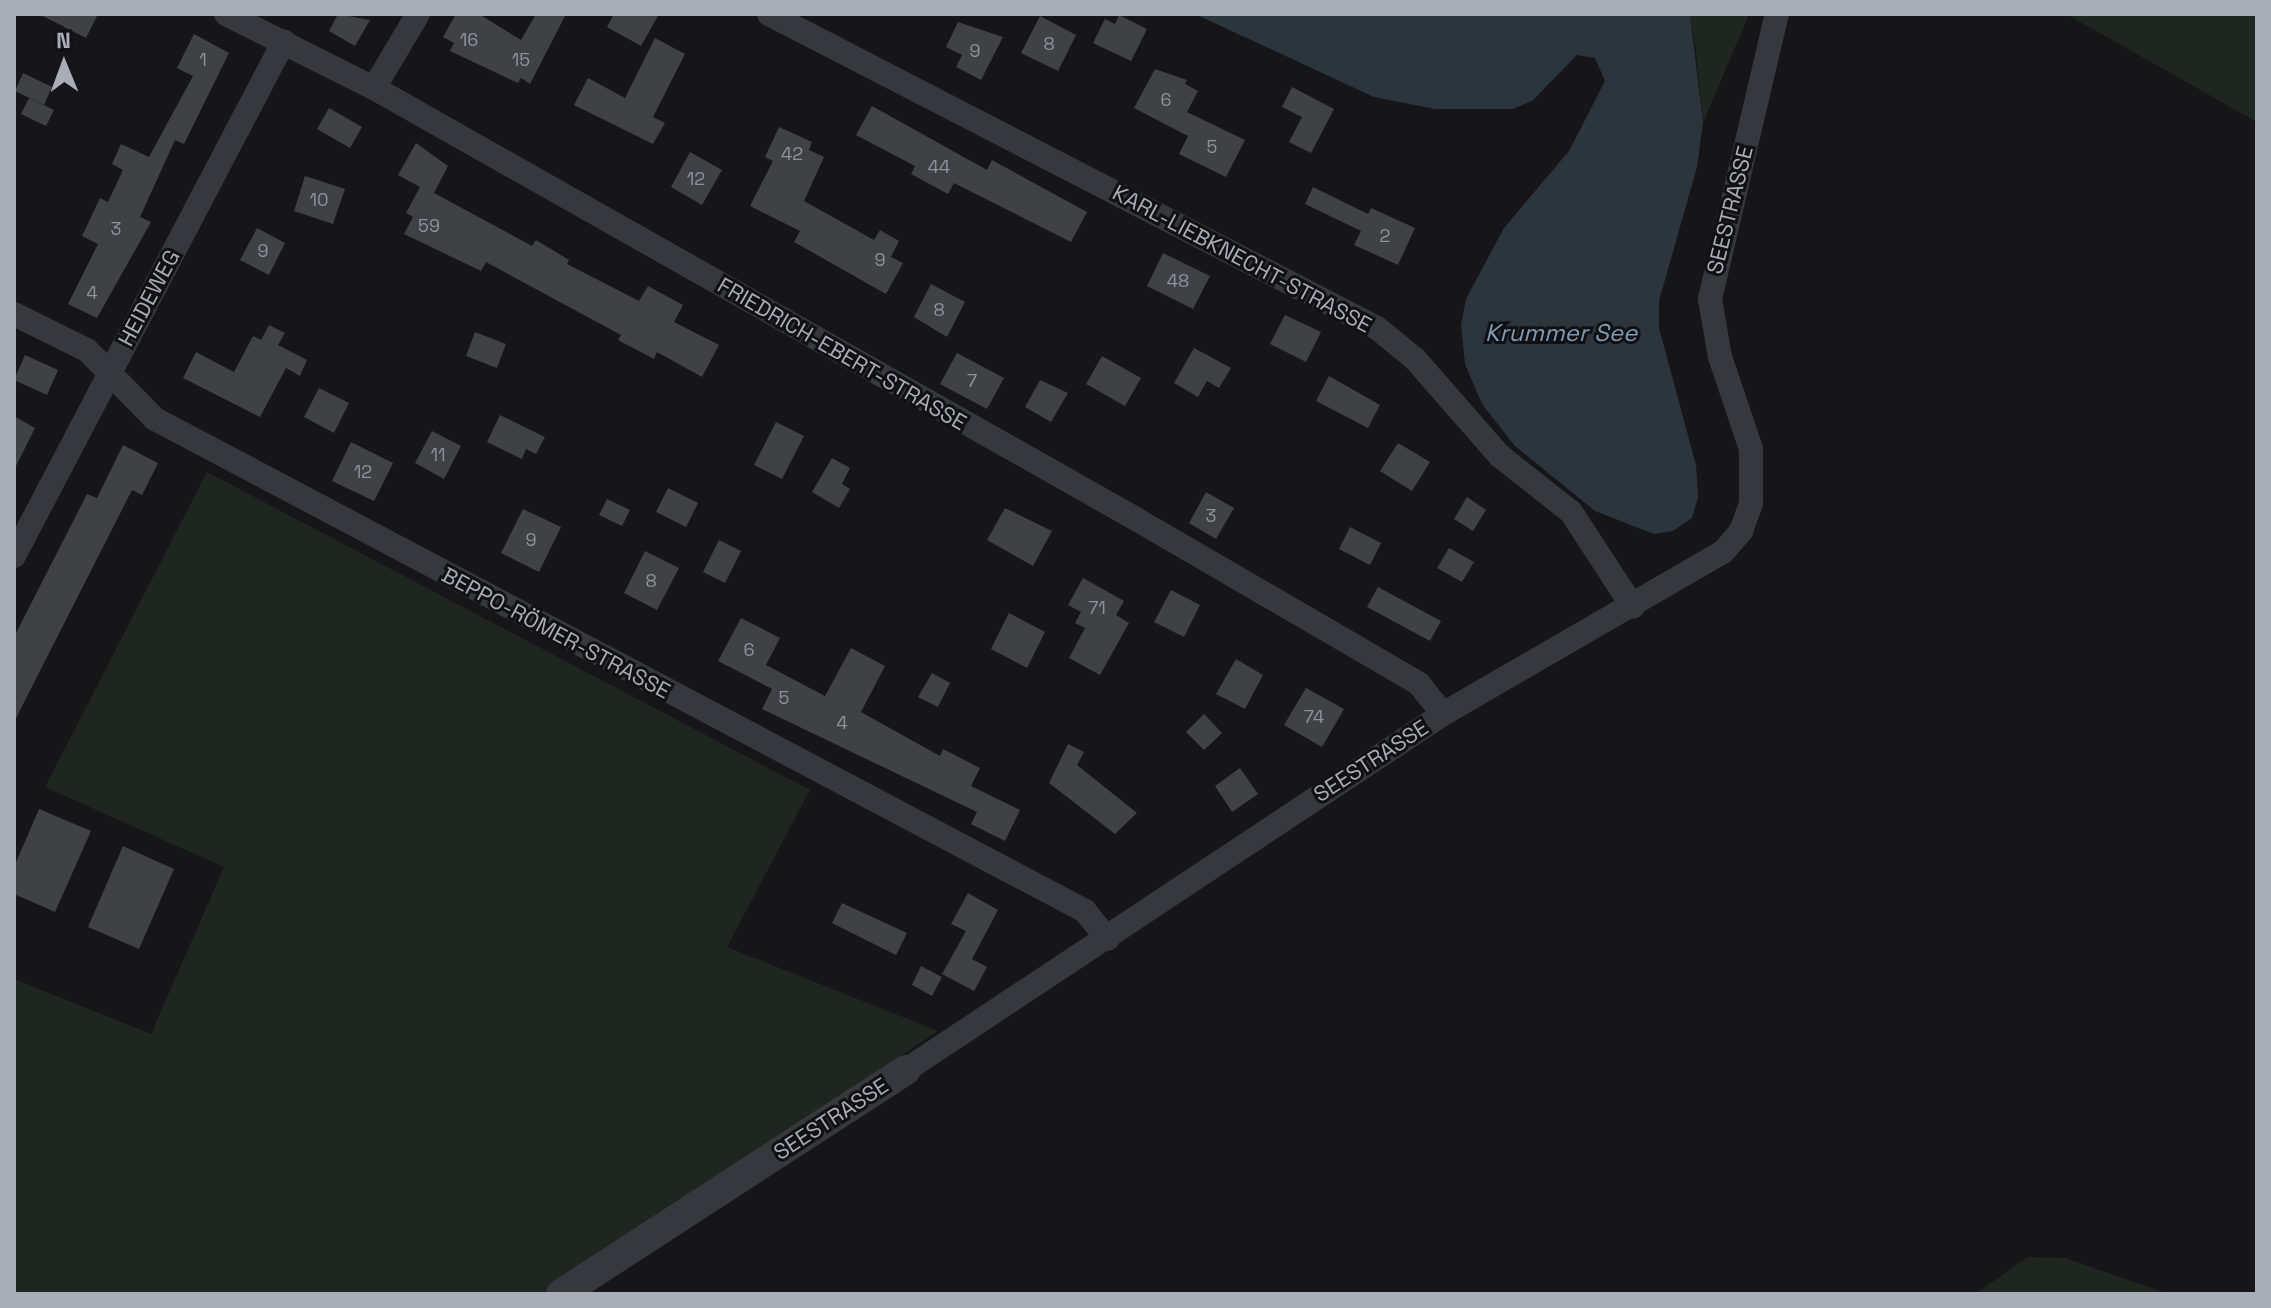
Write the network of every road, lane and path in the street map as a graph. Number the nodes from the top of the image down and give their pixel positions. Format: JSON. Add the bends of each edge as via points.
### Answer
{"nodes":[{"id":1,"x":226,"y":14,"type":"edge"},
{"id":2,"x":418,"y":14,"type":"edge"},
{"id":3,"x":769,"y":14,"type":"edge"},
{"id":4,"x":1777,"y":14,"type":"edge"},
{"id":5,"x":284,"y":41,"type":"junction"},
{"id":6,"x":374,"y":88,"type":"junction"},
{"id":7,"x":14,"y":314,"type":"edge"},
{"id":8,"x":110,"y":372,"type":"junction"},
{"id":9,"x":14,"y":556,"type":"edge"},
{"id":10,"x":1633,"y":607,"type":"junction"},
{"id":11,"x":1443,"y":714,"type":"junction"},
{"id":12,"x":1108,"y":939,"type":"junction"},
{"id":13,"x":906,"y":1070,"type":"joint"},
{"id":14,"x":561,"y":1294,"type":"edge"}],
"edges":[{"from":1,"to":5,"type":"street","name":"FRIEDRICH-EBERT-STRASSE"},
{"from":2,"to":6,"type":"street"},
{"from":3,"to":10,"type":"street","name":"KARL-LIEBKNECHT-STRASSE","via":[[1377,328],[1415,359],[1500,456],[1571,512]]},
{"from":4,"to":10,"type":"street","name":"SEESTRASSE","via":[[1710,299],[1720,357],[1751,449],[1751,503],[1741,531],[1723,552]]},
{"from":5,"to":6,"type":"street","name":"FRIEDRICH-EBERT-STRASSE"},
{"from":5,"to":8,"type":"street","name":"HEIDEWEG"},
{"from":6,"to":11,"type":"street","name":"FRIEDRICH-EBERT-STRASSE","via":[[1419,684]]},
{"from":7,"to":8,"type":"street","name":"BEPPO-RÖMER-STRASSE","via":[[87,350]]},
{"from":8,"to":9,"type":"street","name":"HEIDEWEG"},
{"from":8,"to":12,"type":"street","name":"BEPPO-RÖMER-STRASSE","via":[[155,419],[1085,911]]},
{"from":10,"to":11,"type":"street","name":"SEESTRASSE"},
{"from":11,"to":12,"type":"street","name":"SEESTRASSE"},
{"from":12,"to":13,"type":"street","name":"SEESTRASSE"},
{"from":13,"to":14,"type":"street","name":"SEESTRASSE"}]}
